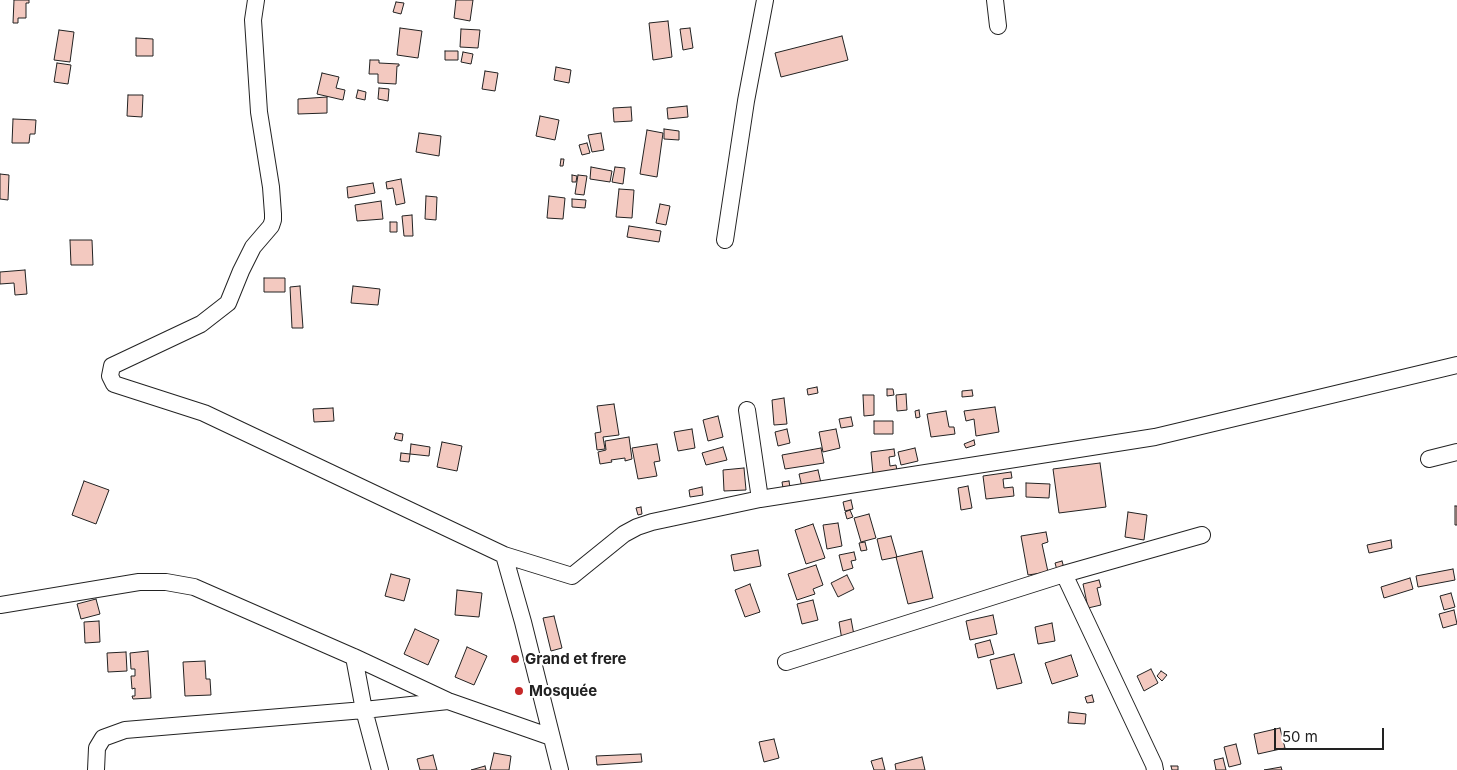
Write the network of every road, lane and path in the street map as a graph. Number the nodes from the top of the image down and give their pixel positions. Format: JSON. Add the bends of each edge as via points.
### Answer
{"nodes":[{"id":1,"x":256,"y":0,"type":"edge"},
{"id":2,"x":765,"y":0,"type":"edge"},
{"id":3,"x":995,"y":0,"type":"edge"},
{"id":4,"x":998,"y":26,"type":"dead end"},
{"id":5,"x":724,"y":240,"type":"dead end"},
{"id":6,"x":1457,"y":365,"type":"edge"},
{"id":7,"x":746,"y":410,"type":"dead end"},
{"id":8,"x":1457,"y":452,"type":"edge"},
{"id":9,"x":1429,"y":459,"type":"dead end"},
{"id":10,"x":760,"y":500,"type":"junction"},
{"id":11,"x":1202,"y":535,"type":"dead end"},
{"id":12,"x":504,"y":555,"type":"junction"},
{"id":13,"x":1064,"y":574,"type":"junction"},
{"id":14,"x":0,"y":605,"type":"edge"},
{"id":15,"x":354,"y":657,"type":"junction"},
{"id":16,"x":786,"y":662,"type":"dead end"},
{"id":17,"x":448,"y":701,"type":"junction"},
{"id":18,"x":364,"y":710,"type":"junction"},
{"id":19,"x":552,"y":737,"type":"junction"},
{"id":20,"x":96,"y":770,"type":"edge"},
{"id":21,"x":380,"y":770,"type":"edge"},
{"id":22,"x":560,"y":770,"type":"edge"},
{"id":23,"x":1155,"y":770,"type":"edge"}],
"edges":[{"from":1,"to":12,"type":"street","via":[[253,20],[259,112],[271,187],[271,226],[253,247],[228,303],[201,324],[112,366],[110,376],[114,384],[204,413]]},
{"from":2,"to":5,"type":"street"},
{"from":3,"to":4,"type":"street"},
{"from":6,"to":10,"type":"street","via":[[1155,437]]},
{"from":7,"to":10,"type":"street"},
{"from":8,"to":9,"type":"street"},
{"from":10,"to":12,"type":"street","via":[[637,527],[572,576]]},
{"from":11,"to":13,"type":"street"},
{"from":12,"to":19,"type":"street"},
{"from":13,"to":16,"type":"street"},
{"from":13,"to":23,"type":"street"},
{"from":14,"to":15,"type":"street","via":[[139,582],[166,582],[194,587]]},
{"from":15,"to":17,"type":"street"},
{"from":15,"to":18,"type":"street"},
{"from":17,"to":18,"type":"street"},
{"from":17,"to":19,"type":"street"},
{"from":18,"to":20,"type":"street","via":[[124,730],[103,738],[97,748]]},
{"from":18,"to":21,"type":"street"},
{"from":19,"to":22,"type":"street"}]}
